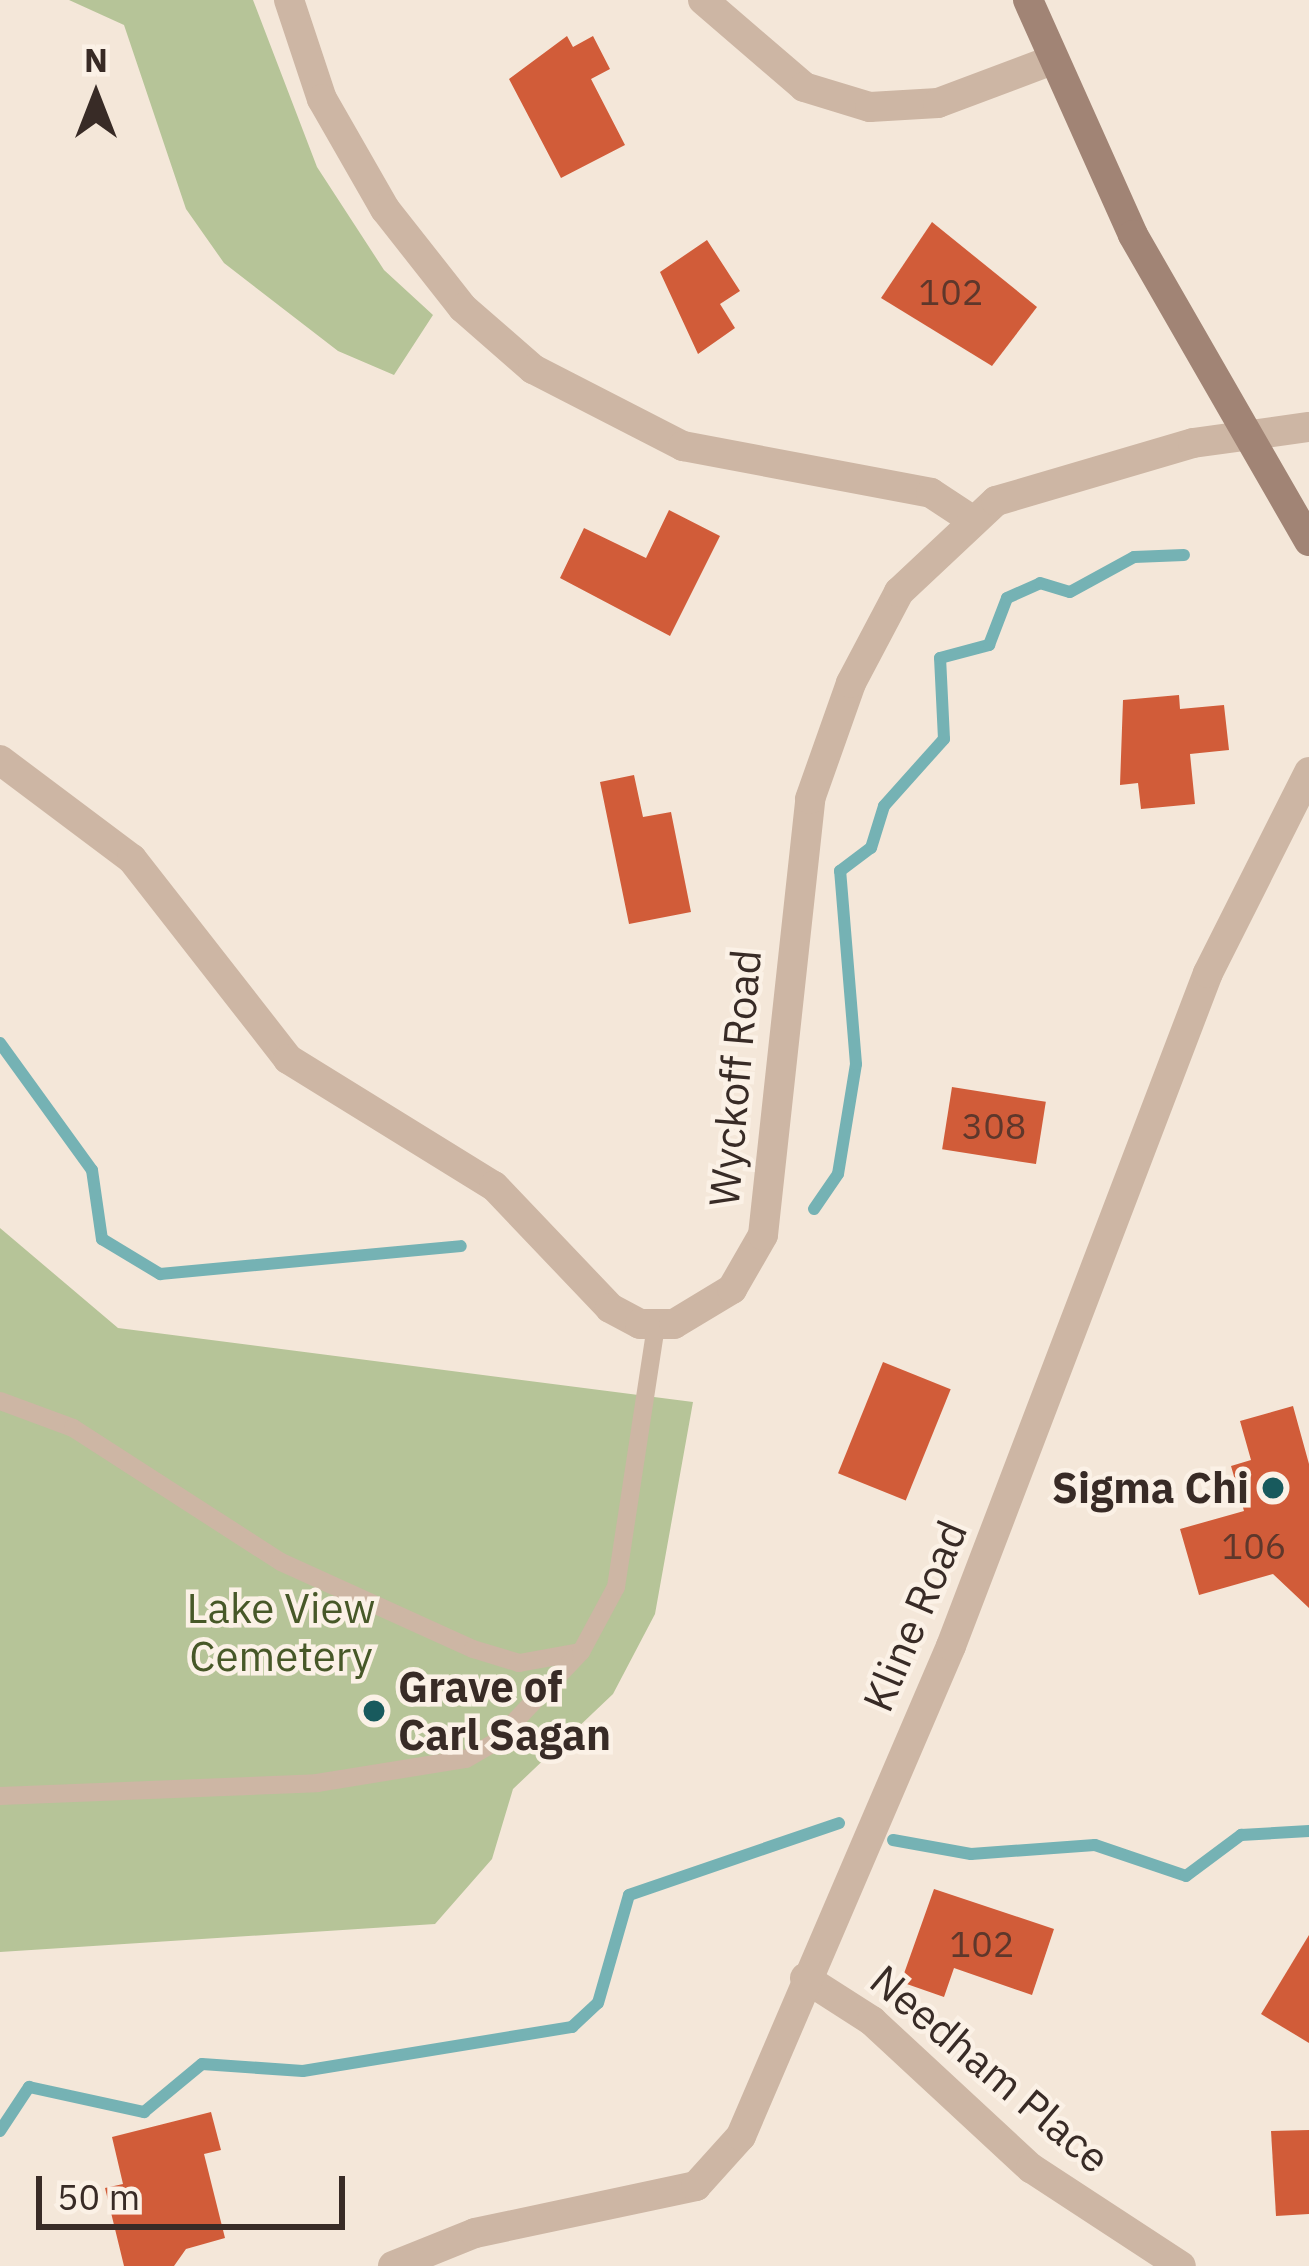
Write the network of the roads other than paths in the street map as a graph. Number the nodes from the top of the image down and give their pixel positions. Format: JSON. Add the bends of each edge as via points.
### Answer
{"nodes":[{"id":1,"x":289,"y":0,"type":"edge"},
{"id":2,"x":703,"y":0,"type":"edge"},
{"id":3,"x":1028,"y":0,"type":"edge"},
{"id":4,"x":1050,"y":61,"type":"junction"},
{"id":5,"x":1309,"y":428,"type":"edge"},
{"id":6,"x":1247,"y":439,"type":"junction"},
{"id":7,"x":969,"y":518,"type":"junction"},
{"id":8,"x":1309,"y":542,"type":"edge"},
{"id":9,"x":0,"y":760,"type":"edge"},
{"id":10,"x":1309,"y":772,"type":"edge"},
{"id":11,"x":656,"y":1326,"type":"junction"},
{"id":12,"x":0,"y":1401,"type":"edge"},
{"id":13,"x":581,"y":1652,"type":"junction"},
{"id":14,"x":0,"y":1796,"type":"edge"},
{"id":15,"x":805,"y":1978,"type":"junction"},
{"id":16,"x":392,"y":2266,"type":"edge"},
{"id":17,"x":1181,"y":2266,"type":"edge"}],
"edges":[{"from":1,"to":7,"type":"street","via":[[322,98],[385,208],[463,308],[532,369],[682,446],[931,493]]},
{"from":2,"to":4,"type":"street","via":[[804,87],[871,107],[938,103]]},
{"from":3,"to":4,"type":"street"},
{"from":4,"to":6,"type":"street"},
{"from":5,"to":6,"type":"street","name":"Wyckoff Road"},
{"from":6,"to":7,"type":"street","name":"Wyckoff Road","via":[[1032,487]]},
{"from":6,"to":8,"type":"street"},
{"from":7,"to":11,"type":"street","name":"Wyckoff Road","via":[[872,637],[810,799],[791,902],[776,1175],[758,1250],[717,1302]]},
{"from":9,"to":11,"type":"street","via":[[132,859],[289,1059],[494,1186],[610,1308]]},
{"from":10,"to":15,"type":"street","name":"Kline Road","via":[[1208,973],[959,1626]]},
{"from":11,"to":13,"type":"lane","via":[[616,1587]]},
{"from":12,"to":13,"type":"lane","via":[[73,1428],[281,1562],[473,1649],[519,1663]]},
{"from":13,"to":14,"type":"lane","via":[[466,1759],[317,1783]]},
{"from":15,"to":16,"type":"street","name":"Kline Road","via":[[741,2136],[696,2186],[475,2233]]},
{"from":15,"to":17,"type":"street","name":"Needham Place","via":[[872,2021],[1030,2168]]}]}
